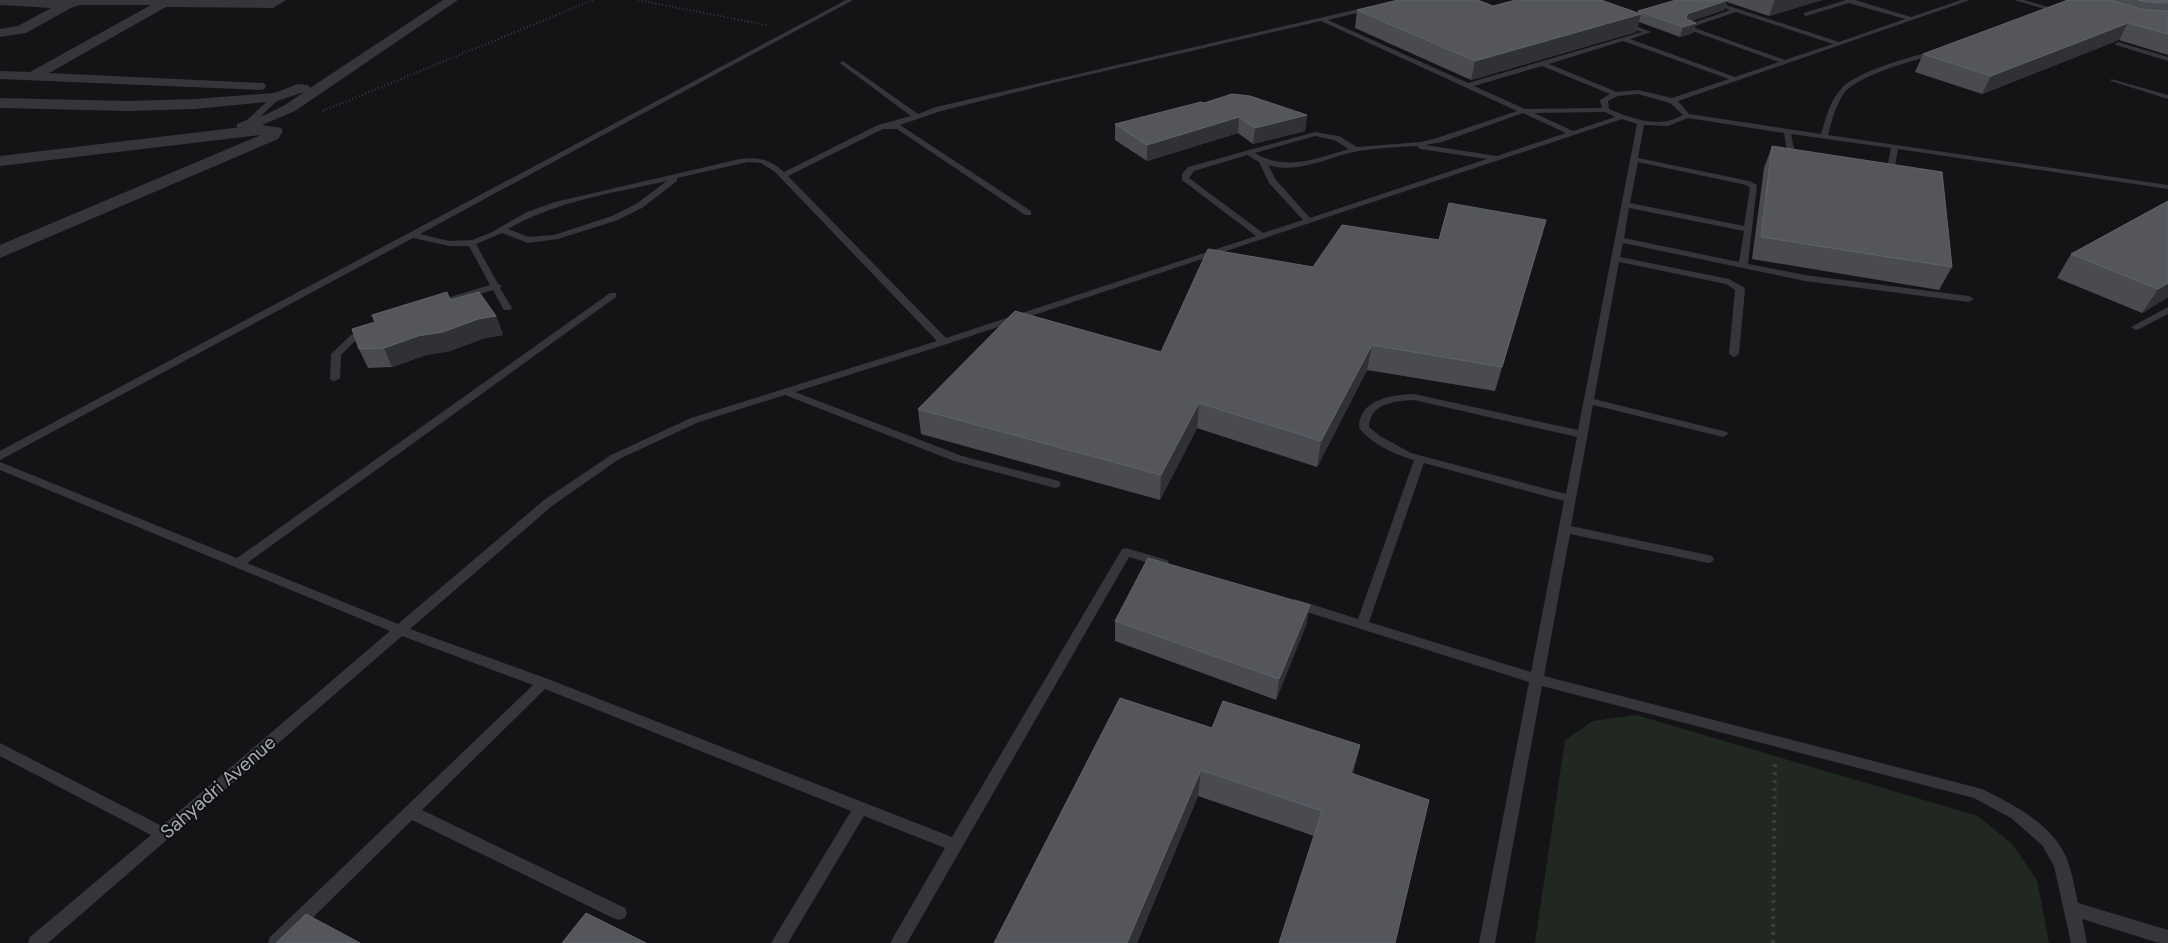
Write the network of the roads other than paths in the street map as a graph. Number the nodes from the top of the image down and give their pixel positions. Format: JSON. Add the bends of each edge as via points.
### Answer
{"nodes":[{"id":1,"x":280,"y":0,"type":"edge"},
{"id":2,"x":452,"y":0,"type":"edge"},
{"id":3,"x":850,"y":0,"type":"edge"},
{"id":4,"x":1705,"y":0,"type":"edge"},
{"id":5,"x":1851,"y":0,"type":"edge"},
{"id":6,"x":1967,"y":0,"type":"edge"},
{"id":7,"x":2017,"y":0,"type":"edge"},
{"id":8,"x":0,"y":1,"type":"edge"},
{"id":9,"x":170,"y":2,"type":"edge"},
{"id":10,"x":66,"y":5,"type":"junction"},
{"id":11,"x":1376,"y":6,"type":"edge"},
{"id":12,"x":2066,"y":8,"type":"edge"},
{"id":13,"x":1736,"y":10,"type":"junction"},
{"id":14,"x":2059,"y":11,"type":"junction"},
{"id":15,"x":1806,"y":14,"type":"dead end"},
{"id":16,"x":2049,"y":14,"type":"edge"},
{"id":17,"x":1321,"y":19,"type":"junction"},
{"id":18,"x":1611,"y":19,"type":"edge"},
{"id":19,"x":1910,"y":19,"type":"junction"},
{"id":20,"x":0,"y":33,"type":"edge"},
{"id":21,"x":1623,"y":39,"type":"junction"},
{"id":22,"x":1836,"y":43,"type":"junction"},
{"id":23,"x":2118,"y":44,"type":"edge"},
{"id":24,"x":1946,"y":49,"type":"edge"},
{"id":25,"x":2168,"y":59,"type":"edge"},
{"id":26,"x":1784,"y":62,"type":"junction"},
{"id":27,"x":843,"y":63,"type":"dead end"},
{"id":28,"x":1541,"y":63,"type":"junction"},
{"id":29,"x":0,"y":75,"type":"edge"},
{"id":30,"x":31,"y":76,"type":"junction"},
{"id":31,"x":1734,"y":79,"type":"junction"},
{"id":32,"x":2113,"y":80,"type":"dead end"},
{"id":33,"x":1467,"y":86,"type":"junction"},
{"id":34,"x":298,"y":88,"type":"junction"},
{"id":35,"x":320,"y":88,"type":"junction"},
{"id":36,"x":0,"y":92,"type":"edge"},
{"id":37,"x":1616,"y":94,"type":"junction"},
{"id":38,"x":277,"y":97,"type":"junction"},
{"id":39,"x":2168,"y":97,"type":"edge"},
{"id":40,"x":1672,"y":101,"type":"junction"},
{"id":41,"x":0,"y":103,"type":"edge"},
{"id":42,"x":1606,"y":110,"type":"junction"},
{"id":43,"x":1523,"y":111,"type":"junction"},
{"id":44,"x":917,"y":116,"type":"junction"},
{"id":45,"x":1687,"y":116,"type":"junction"},
{"id":46,"x":1621,"y":117,"type":"junction"},
{"id":47,"x":1641,"y":123,"type":"junction"},
{"id":48,"x":240,"y":126,"type":"junction"},
{"id":49,"x":890,"y":126,"type":"junction"},
{"id":50,"x":1787,"y":130,"type":"junction"},
{"id":51,"x":1572,"y":133,"type":"junction"},
{"id":52,"x":1824,"y":136,"type":"junction"},
{"id":53,"x":1401,"y":144,"type":"junction"},
{"id":54,"x":1895,"y":146,"type":"junction"},
{"id":55,"x":1356,"y":149,"type":"junction"},
{"id":56,"x":1247,"y":152,"type":"junction"},
{"id":57,"x":0,"y":156,"type":"edge"},
{"id":58,"x":1498,"y":158,"type":"junction"},
{"id":59,"x":1634,"y":159,"type":"junction"},
{"id":60,"x":0,"y":161,"type":"edge"},
{"id":61,"x":1262,"y":161,"type":"junction"},
{"id":62,"x":1801,"y":166,"type":"edge"},
{"id":63,"x":783,"y":175,"type":"junction"},
{"id":64,"x":679,"y":176,"type":"junction"},
{"id":65,"x":1878,"y":180,"type":"edge"},
{"id":66,"x":2168,"y":187,"type":"edge"},
{"id":67,"x":1626,"y":205,"type":"junction"},
{"id":68,"x":1028,"y":212,"type":"dead end"},
{"id":69,"x":1308,"y":221,"type":"junction"},
{"id":70,"x":1748,"y":229,"type":"junction"},
{"id":71,"x":502,"y":230,"type":"junction"},
{"id":72,"x":413,"y":235,"type":"junction"},
{"id":73,"x":1262,"y":236,"type":"junction"},
{"id":74,"x":1619,"y":240,"type":"junction"},
{"id":75,"x":471,"y":242,"type":"junction"},
{"id":76,"x":0,"y":252,"type":"edge"},
{"id":77,"x":1616,"y":259,"type":"junction"},
{"id":78,"x":1742,"y":265,"type":"junction"},
{"id":79,"x":496,"y":286,"type":"junction"},
{"id":80,"x":612,"y":295,"type":"dead end"},
{"id":81,"x":1968,"y":299,"type":"dead end"},
{"id":82,"x":433,"y":305,"type":"edge"},
{"id":83,"x":507,"y":308,"type":"dead end"},
{"id":84,"x":2168,"y":310,"type":"edge"},
{"id":85,"x":380,"y":323,"type":"edge"},
{"id":86,"x":2136,"y":327,"type":"dead end"},
{"id":87,"x":944,"y":342,"type":"junction"},
{"id":88,"x":1734,"y":354,"type":"dead end"},
{"id":89,"x":335,"y":378,"type":"dead end"},
{"id":90,"x":786,"y":392,"type":"junction"},
{"id":91,"x":1589,"y":401,"type":"junction"},
{"id":92,"x":1722,"y":434,"type":"dead end"},
{"id":93,"x":1583,"y":435,"type":"junction"},
{"id":94,"x":0,"y":456,"type":"edge"},
{"id":95,"x":1420,"y":459,"type":"junction"},
{"id":96,"x":0,"y":466,"type":"edge"},
{"id":97,"x":1055,"y":484,"type":"dead end"},
{"id":98,"x":1571,"y":500,"type":"junction"},
{"id":99,"x":1565,"y":529,"type":"junction"},
{"id":100,"x":1708,"y":559,"type":"dead end"},
{"id":101,"x":236,"y":564,"type":"junction"},
{"id":102,"x":1174,"y":566,"type":"edge"},
{"id":103,"x":1277,"y":598,"type":"edge"},
{"id":104,"x":1362,"y":625,"type":"junction"},
{"id":105,"x":400,"y":630,"type":"junction"},
{"id":106,"x":1537,"y":679,"type":"junction"},
{"id":107,"x":543,"y":682,"type":"junction"},
{"id":108,"x":0,"y":749,"type":"edge"},
{"id":109,"x":862,"y":808,"type":"junction"},
{"id":110,"x":411,"y":812,"type":"junction"},
{"id":111,"x":163,"y":834,"type":"junction"},
{"id":112,"x":955,"y":845,"type":"junction"},
{"id":113,"x":2071,"y":908,"type":"junction"},
{"id":114,"x":619,"y":914,"type":"dead end"},
{"id":115,"x":2168,"y":938,"type":"edge"},
{"id":116,"x":36,"y":943,"type":"edge"},
{"id":117,"x":276,"y":943,"type":"edge"},
{"id":118,"x":779,"y":943,"type":"edge"},
{"id":119,"x":898,"y":943,"type":"edge"},
{"id":120,"x":1487,"y":943,"type":"edge"},
{"id":121,"x":2079,"y":943,"type":"edge"}],
"edges":[{"from":1,"to":9,"type":"street","via":[[273,4]]},
{"from":2,"to":35,"type":"street"},
{"from":3,"to":72,"type":"lane"},
{"from":4,"to":13,"type":"lane"},
{"from":5,"to":15,"type":"lane"},
{"from":5,"to":19,"type":"lane"},
{"from":6,"to":19,"type":"lane"},
{"from":7,"to":14,"type":"lane"},
{"from":8,"to":10,"type":"street"},
{"from":9,"to":10,"type":"street","via":[[79,1]]},
{"from":9,"to":30,"type":"street"},
{"from":10,"to":20,"type":"street","via":[[21,30]]},
{"from":11,"to":17,"type":"lane"},
{"from":12,"to":14,"type":"lane"},
{"from":13,"to":22,"type":"lane"},
{"from":13,"to":26,"type":"lane","via":[[1686,27]]},
{"from":14,"to":16,"type":"lane"},
{"from":17,"to":33,"type":"lane"},
{"from":17,"to":44,"type":"lane"},
{"from":18,"to":21,"type":"lane","via":[[1648,32]]},
{"from":19,"to":22,"type":"lane"},
{"from":21,"to":28,"type":"lane"},
{"from":21,"to":31,"type":"lane"},
{"from":22,"to":26,"type":"lane"},
{"from":23,"to":25,"type":"lane"},
{"from":24,"to":52,"type":"lane","via":[[1870,74],[1846,88],[1831,114]]},
{"from":26,"to":31,"type":"lane"},
{"from":27,"to":44,"type":"lane"},
{"from":28,"to":33,"type":"lane"},
{"from":28,"to":37,"type":"lane"},
{"from":29,"to":30,"type":"street"},
{"from":30,"to":34,"type":"street"},
{"from":30,"to":36,"type":"street"},
{"from":31,"to":40,"type":"lane"},
{"from":32,"to":39,"type":"lane"},
{"from":33,"to":43,"type":"lane"},
{"from":34,"to":35,"type":"street"},
{"from":34,"to":38,"type":"street"},
{"from":35,"to":48,"type":"street","via":[[270,118]]},
{"from":37,"to":40,"type":"lane","via":[[1638,92]]},
{"from":37,"to":42,"type":"lane","via":[[1604,100]]},
{"from":38,"to":41,"type":"street","via":[[128,106]]},
{"from":38,"to":48,"type":"lane","via":[[250,122]]},
{"from":40,"to":45,"type":"lane","via":[[1682,106]]},
{"from":42,"to":43,"type":"lane"},
{"from":42,"to":46,"type":"lane"},
{"from":43,"to":51,"type":"lane"},
{"from":43,"to":53,"type":"lane","via":[[1439,140]]},
{"from":44,"to":49,"type":"lane"},
{"from":45,"to":47,"type":"lane","via":[[1679,122],[1662,125]]},
{"from":45,"to":50,"type":"lane"},
{"from":46,"to":47,"type":"lane"},
{"from":46,"to":51,"type":"lane","name":"Sahyadri Avenue"},
{"from":47,"to":59,"type":"lane"},
{"from":48,"to":57,"type":"street"},
{"from":49,"to":63,"type":"lane"},
{"from":49,"to":68,"type":"lane","via":[[898,127]]},
{"from":50,"to":52,"type":"lane"},
{"from":50,"to":62,"type":"lane","via":[[1792,163]]},
{"from":51,"to":58,"type":"lane","name":"Sahyadri Avenue"},
{"from":52,"to":54,"type":"lane"},
{"from":53,"to":55,"type":"lane"},
{"from":53,"to":58,"type":"lane"},
{"from":54,"to":65,"type":"lane","via":[[1888,181]]},
{"from":54,"to":66,"type":"lane"},
{"from":55,"to":56,"type":"lane","via":[[1336,138],[1315,134]]},
{"from":55,"to":61,"type":"lane","via":[[1302,165]]},
{"from":56,"to":61,"type":"lane"},
{"from":56,"to":73,"type":"lane","via":[[1192,169],[1185,178]]},
{"from":58,"to":69,"type":"lane","name":"Sahyadri Avenue"},
{"from":59,"to":67,"type":"lane"},
{"from":59,"to":70,"type":"lane","via":[[1749,183],[1754,187]]},
{"from":60,"to":76,"type":"street","via":[[259,130],[275,131],[272,136]]},
{"from":61,"to":69,"type":"lane","via":[[1272,181]]},
{"from":63,"to":64,"type":"lane","via":[[769,162],[752,160]]},
{"from":63,"to":87,"type":"lane"},
{"from":64,"to":71,"type":"lane","via":[[535,211]]},
{"from":64,"to":71,"type":"lane","via":[[639,206],[615,218],[556,237],[528,240]]},
{"from":67,"to":70,"type":"lane"},
{"from":67,"to":74,"type":"lane"},
{"from":69,"to":73,"type":"lane","name":"Sahyadri Avenue"},
{"from":70,"to":78,"type":"lane"},
{"from":71,"to":75,"type":"lane"},
{"from":72,"to":75,"type":"lane","via":[[446,243]]},
{"from":72,"to":94,"type":"lane"},
{"from":73,"to":87,"type":"lane","name":"Sahyadri Avenue"},
{"from":74,"to":77,"type":"lane"},
{"from":74,"to":78,"type":"lane"},
{"from":75,"to":79,"type":"lane"},
{"from":77,"to":88,"type":"lane","via":[[1729,282],[1740,289]]},
{"from":77,"to":91,"type":"lane"},
{"from":78,"to":81,"type":"lane","via":[[1805,278]]},
{"from":79,"to":82,"type":"lane"},
{"from":79,"to":83,"type":"lane"},
{"from":80,"to":101,"type":"lane"},
{"from":84,"to":86,"type":"lane"},
{"from":85,"to":89,"type":"lane","via":[[354,337],[336,354]]},
{"from":87,"to":90,"type":"lane","name":"Sahyadri Avenue"},
{"from":90,"to":97,"type":"lane","via":[[958,459]]},
{"from":90,"to":105,"type":"lane","name":"Sahyadri Avenue","via":[[695,420],[615,457],[548,503]]},
{"from":91,"to":92,"type":"lane"},
{"from":91,"to":93,"type":"lane"},
{"from":93,"to":95,"type":"lane","via":[[1414,397],[1395,398],[1378,404],[1366,415],[1364,428],[1376,438]]},
{"from":93,"to":98,"type":"lane"},
{"from":95,"to":98,"type":"lane"},
{"from":95,"to":104,"type":"lane"},
{"from":96,"to":101,"type":"lane"},
{"from":98,"to":99,"type":"lane"},
{"from":99,"to":100,"type":"lane"},
{"from":99,"to":106,"type":"lane"},
{"from":101,"to":105,"type":"lane"},
{"from":102,"to":112,"type":"lane","via":[[1126,552]]},
{"from":103,"to":104,"type":"lane"},
{"from":104,"to":106,"type":"lane"},
{"from":105,"to":107,"type":"lane"},
{"from":105,"to":111,"type":"lane","name":"Sahyadri Avenue"},
{"from":106,"to":113,"type":"lane","via":[[1977,792],[2016,813],[2047,840],[2061,864]]},
{"from":106,"to":120,"type":"lane"},
{"from":107,"to":109,"type":"lane"},
{"from":107,"to":110,"type":"lane"},
{"from":108,"to":111,"type":"lane"},
{"from":109,"to":112,"type":"lane"},
{"from":109,"to":118,"type":"lane"},
{"from":110,"to":114,"type":"lane"},
{"from":110,"to":117,"type":"lane"},
{"from":111,"to":116,"type":"lane","name":"Sahyadri Avenue"},
{"from":112,"to":119,"type":"lane"},
{"from":113,"to":115,"type":"lane"},
{"from":113,"to":121,"type":"lane"}]}
